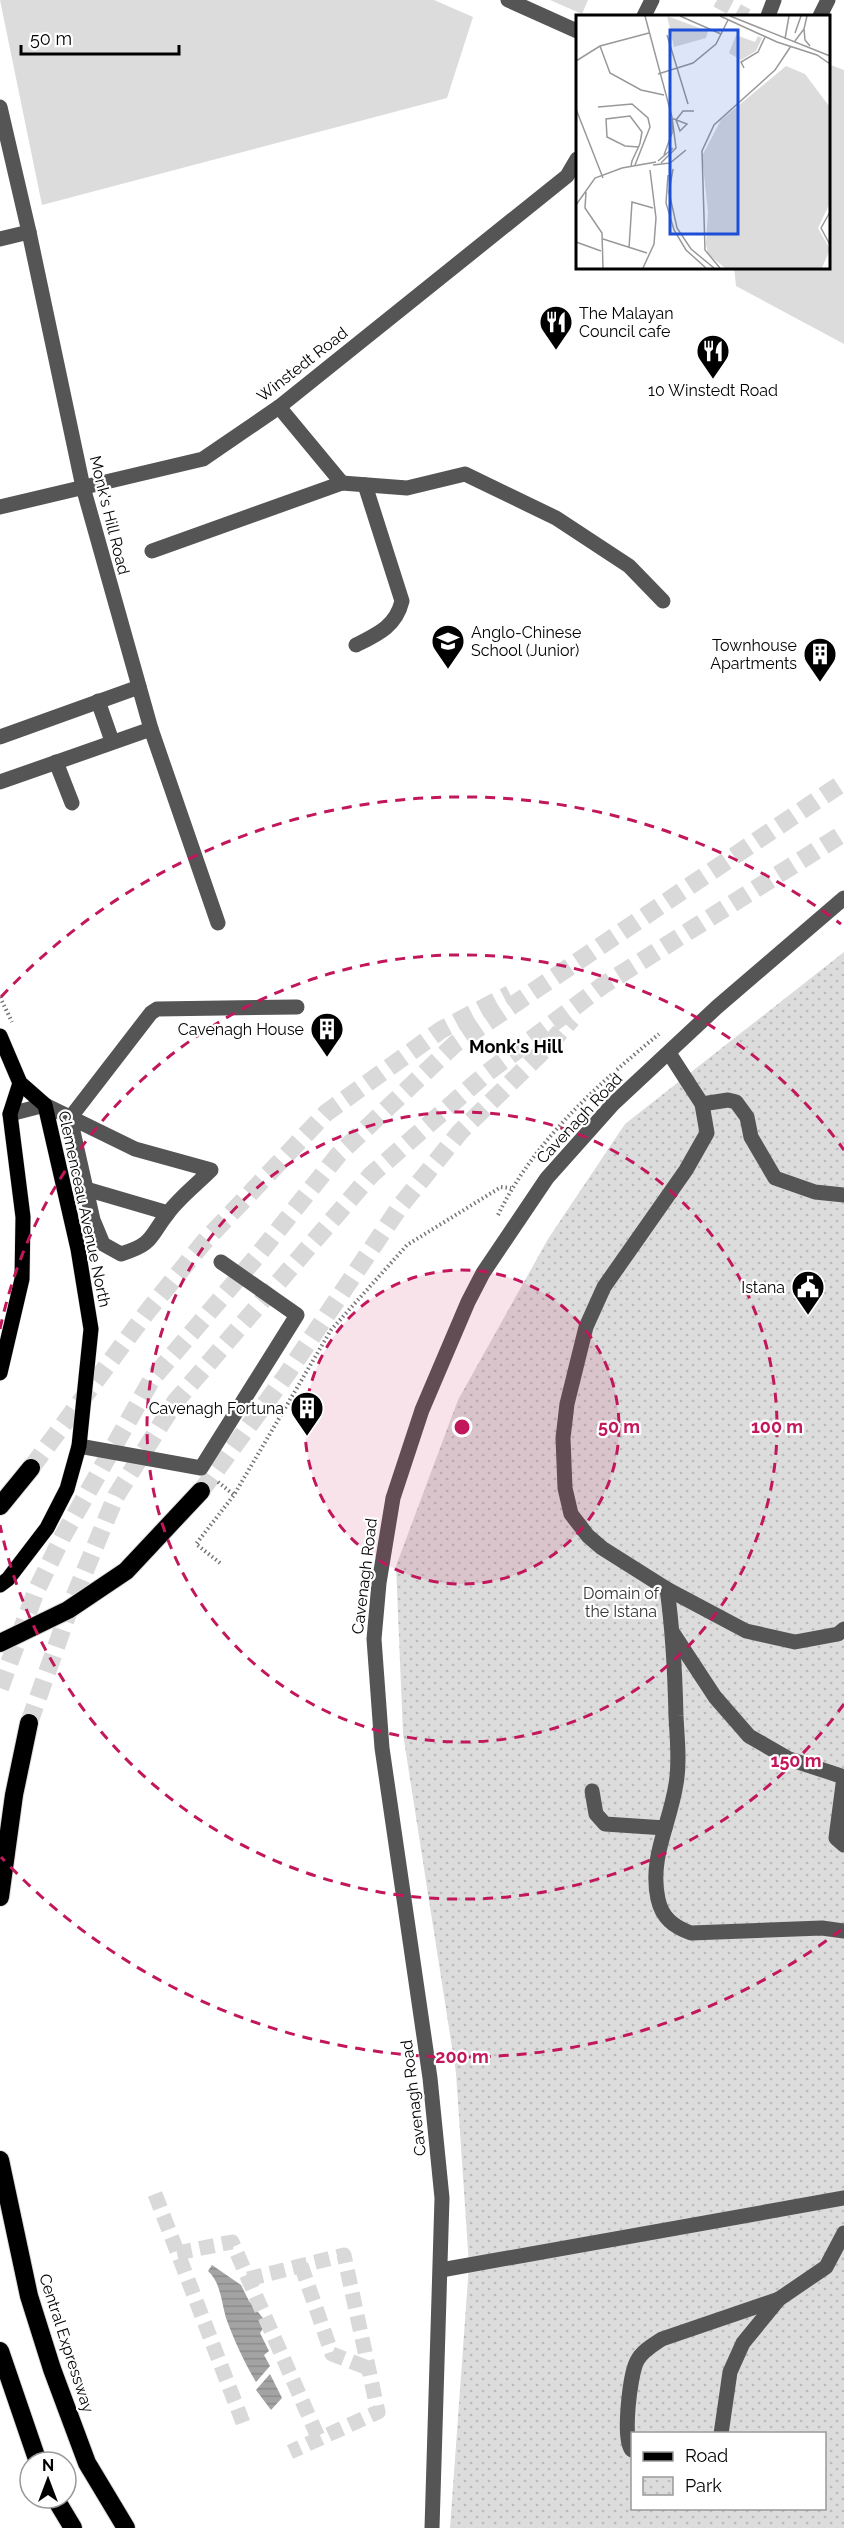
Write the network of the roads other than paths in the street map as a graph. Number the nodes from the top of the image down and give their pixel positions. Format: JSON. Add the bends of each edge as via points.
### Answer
{"nodes":[{"id":1,"x":508,"y":0,"type":"edge"},
{"id":2,"x":652,"y":0,"type":"edge"},
{"id":3,"x":774,"y":0,"type":"edge"},
{"id":4,"x":828,"y":0,"type":"edge"},
{"id":5,"x":644,"y":15,"type":"edge"},
{"id":6,"x":768,"y":15,"type":"edge"},
{"id":7,"x":820,"y":15,"type":"edge"},
{"id":8,"x":576,"y":31,"type":"edge"},
{"id":9,"x":0,"y":107,"type":"edge"},
{"id":10,"x":576,"y":161,"type":"edge"},
{"id":11,"x":29,"y":232,"type":"junction"},
{"id":12,"x":0,"y":238,"type":"edge"},
{"id":13,"x":279,"y":406,"type":"junction"},
{"id":14,"x":342,"y":483,"type":"junction"},
{"id":15,"x":365,"y":485,"type":"junction"},
{"id":16,"x":83,"y":487,"type":"junction"},
{"id":17,"x":0,"y":507,"type":"edge"},
{"id":18,"x":152,"y":551,"type":"dead end"},
{"id":19,"x":663,"y":601,"type":"dead end"},
{"id":20,"x":356,"y":645,"type":"dead end"},
{"id":21,"x":139,"y":687,"type":"junction"},
{"id":22,"x":98,"y":701,"type":"junction"},
{"id":23,"x":151,"y":729,"type":"junction"},
{"id":24,"x":0,"y":736,"type":"edge"},
{"id":25,"x":112,"y":741,"type":"junction"},
{"id":26,"x":56,"y":762,"type":"junction"},
{"id":27,"x":0,"y":782,"type":"edge"},
{"id":28,"x":72,"y":803,"type":"dead end"},
{"id":29,"x":844,"y":898,"type":"edge"},
{"id":30,"x":218,"y":923,"type":"dead end"},
{"id":31,"x":297,"y":1007,"type":"dead end"},
{"id":32,"x":0,"y":1035,"type":"edge"},
{"id":33,"x":669,"y":1053,"type":"junction"},
{"id":34,"x":20,"y":1083,"type":"junction"},
{"id":35,"x":702,"y":1104,"type":"junction"},
{"id":36,"x":45,"y":1105,"type":"junction"},
{"id":37,"x":10,"y":1114,"type":"junction"},
{"id":38,"x":70,"y":1118,"type":"junction"},
{"id":39,"x":86,"y":1189,"type":"junction"},
{"id":40,"x":844,"y":1194,"type":"edge"},
{"id":41,"x":168,"y":1213,"type":"junction"},
{"id":42,"x":221,"y":1262,"type":"dead end"},
{"id":43,"x":0,"y":1373,"type":"edge"},
{"id":44,"x":79,"y":1446,"type":"junction"},
{"id":45,"x":31,"y":1468,"type":"tunnel mouth"},
{"id":46,"x":201,"y":1491,"type":"tunnel mouth"},
{"id":47,"x":0,"y":1506,"type":"edge"},
{"id":48,"x":0,"y":1584,"type":"edge"},
{"id":49,"x":667,"y":1588,"type":"junction"},
{"id":50,"x":844,"y":1629,"type":"edge"},
{"id":51,"x":673,"y":1633,"type":"junction"},
{"id":52,"x":0,"y":1643,"type":"edge"},
{"id":53,"x":29,"y":1723,"type":"tunnel mouth"},
{"id":54,"x":844,"y":1777,"type":"edge"},
{"id":55,"x":592,"y":1791,"type":"dead end"},
{"id":56,"x":665,"y":1828,"type":"junction"},
{"id":57,"x":844,"y":1845,"type":"edge"},
{"id":58,"x":0,"y":1897,"type":"edge"},
{"id":59,"x":844,"y":1931,"type":"edge"},
{"id":60,"x":0,"y":2160,"type":"edge"},
{"id":61,"x":844,"y":2198,"type":"edge"},
{"id":62,"x":844,"y":2233,"type":"edge"},
{"id":63,"x":441,"y":2270,"type":"junction"},
{"id":64,"x":779,"y":2299,"type":"junction"},
{"id":65,"x":0,"y":2351,"type":"edge"},
{"id":66,"x":722,"y":2432,"type":"edge"},
{"id":67,"x":631,"y":2447,"type":"edge"},
{"id":68,"x":34,"y":2450,"type":"edge"},
{"id":69,"x":62,"y":2510,"type":"edge"},
{"id":70,"x":73,"y":2528,"type":"edge"},
{"id":71,"x":126,"y":2528,"type":"edge"},
{"id":72,"x":432,"y":2528,"type":"edge"}],
"edges":[{"from":1,"to":8,"type":"street"},
{"from":2,"to":5,"type":"street"},
{"from":3,"to":6,"type":"street"},
{"from":4,"to":7,"type":"street"},
{"from":9,"to":11,"type":"street","name":"Monk's Hill Road"},
{"from":10,"to":13,"type":"street","name":"Winstedt Road","via":[[567,176]]},
{"from":11,"to":12,"type":"street"},
{"from":11,"to":16,"type":"street","name":"Monk's Hill Road"},
{"from":13,"to":14,"type":"street"},
{"from":13,"to":16,"type":"street","name":"Winstedt Road","via":[[203,459]]},
{"from":14,"to":15,"type":"street"},
{"from":14,"to":18,"type":"street"},
{"from":15,"to":19,"type":"street","via":[[407,488],[465,474],[556,518],[629,566]]},
{"from":15,"to":20,"type":"street","via":[[402,601],[399,614],[383,632]]},
{"from":16,"to":17,"type":"street","name":"Winstedt Road"},
{"from":16,"to":21,"type":"street","name":"Monk's Hill Road"},
{"from":21,"to":22,"type":"street"},
{"from":21,"to":23,"type":"street","name":"Monk's Hill Road"},
{"from":22,"to":24,"type":"street"},
{"from":22,"to":25,"type":"street"},
{"from":23,"to":25,"type":"street"},
{"from":23,"to":30,"type":"street","name":"Monk's Hill Road"},
{"from":25,"to":26,"type":"street"},
{"from":26,"to":27,"type":"street"},
{"from":26,"to":28,"type":"street"},
{"from":29,"to":33,"type":"street","name":"Cavenagh Road"},
{"from":31,"to":38,"type":"street","via":[[157,1009]]},
{"from":32,"to":34,"type":"main road","name":"Clemenceau Avenue North"},
{"from":33,"to":35,"type":"street"},
{"from":33,"to":63,"type":"street","name":"Cavenagh Road","via":[[613,1104],[547,1178],[483,1273],[422,1410],[393,1498],[374,1639],[376,1690],[430,2078],[442,2198]]},
{"from":34,"to":36,"type":"main road","name":"Clemenceau Avenue North"},
{"from":34,"to":37,"type":"main road"},
{"from":35,"to":40,"type":"street","via":[[736,1102],[775,1178],[815,1192]]},
{"from":35,"to":49,"type":"street","via":[[707,1133],[686,1170],[604,1287],[586,1327],[563,1438],[565,1488],[571,1514],[603,1548]]},
{"from":36,"to":37,"type":"street","name":"Clemenceau Avenue North"},
{"from":36,"to":38,"type":"street"},
{"from":36,"to":44,"type":"main road","name":"Clemenceau Avenue North","via":[[78,1249],[91,1329]]},
{"from":37,"to":43,"type":"main road","via":[[23,1217],[22,1279]]},
{"from":38,"to":39,"type":"street"},
{"from":38,"to":41,"type":"street","via":[[135,1149],[211,1170]]},
{"from":39,"to":41,"type":"street"},
{"from":39,"to":41,"type":"street","via":[[103,1244],[121,1254],[139,1249],[151,1240]]},
{"from":42,"to":44,"type":"street","via":[[297,1315],[201,1468]]},
{"from":44,"to":48,"type":"main road","name":"Clemenceau Avenue North","via":[[67,1489],[47,1528]]},
{"from":45,"to":47,"type":"highway"},
{"from":46,"to":52,"type":"highway","via":[[126,1571],[68,1610]]},
{"from":49,"to":50,"type":"street","via":[[746,1631],[795,1642],[838,1634]]},
{"from":49,"to":51,"type":"street"},
{"from":51,"to":54,"type":"street","via":[[715,1697],[749,1736],[789,1760]]},
{"from":51,"to":56,"type":"street","via":[[678,1760]]},
{"from":53,"to":58,"type":"highway"},
{"from":54,"to":57,"type":"street","via":[[836,1838]]},
{"from":55,"to":56,"type":"street","via":[[596,1814],[605,1824]]},
{"from":56,"to":59,"type":"street","via":[[655,1862],[657,1897],[668,1921],[679,1928],[692,1932],[822,1928]]},
{"from":60,"to":71,"type":"highway","name":"Central Expressway","via":[[29,2296],[52,2369],[87,2463]]},
{"from":61,"to":63,"type":"street"},
{"from":62,"to":64,"type":"street","via":[[826,2267]]},
{"from":63,"to":72,"type":"street","name":"Cavenagh Road"},
{"from":64,"to":66,"type":"street","via":[[743,2343],[730,2372]]},
{"from":64,"to":67,"type":"street","via":[[662,2339],[647,2349],[636,2361],[629,2391],[627,2441]]},
{"from":65,"to":68,"type":"highway"},
{"from":69,"to":70,"type":"highway"}]}
